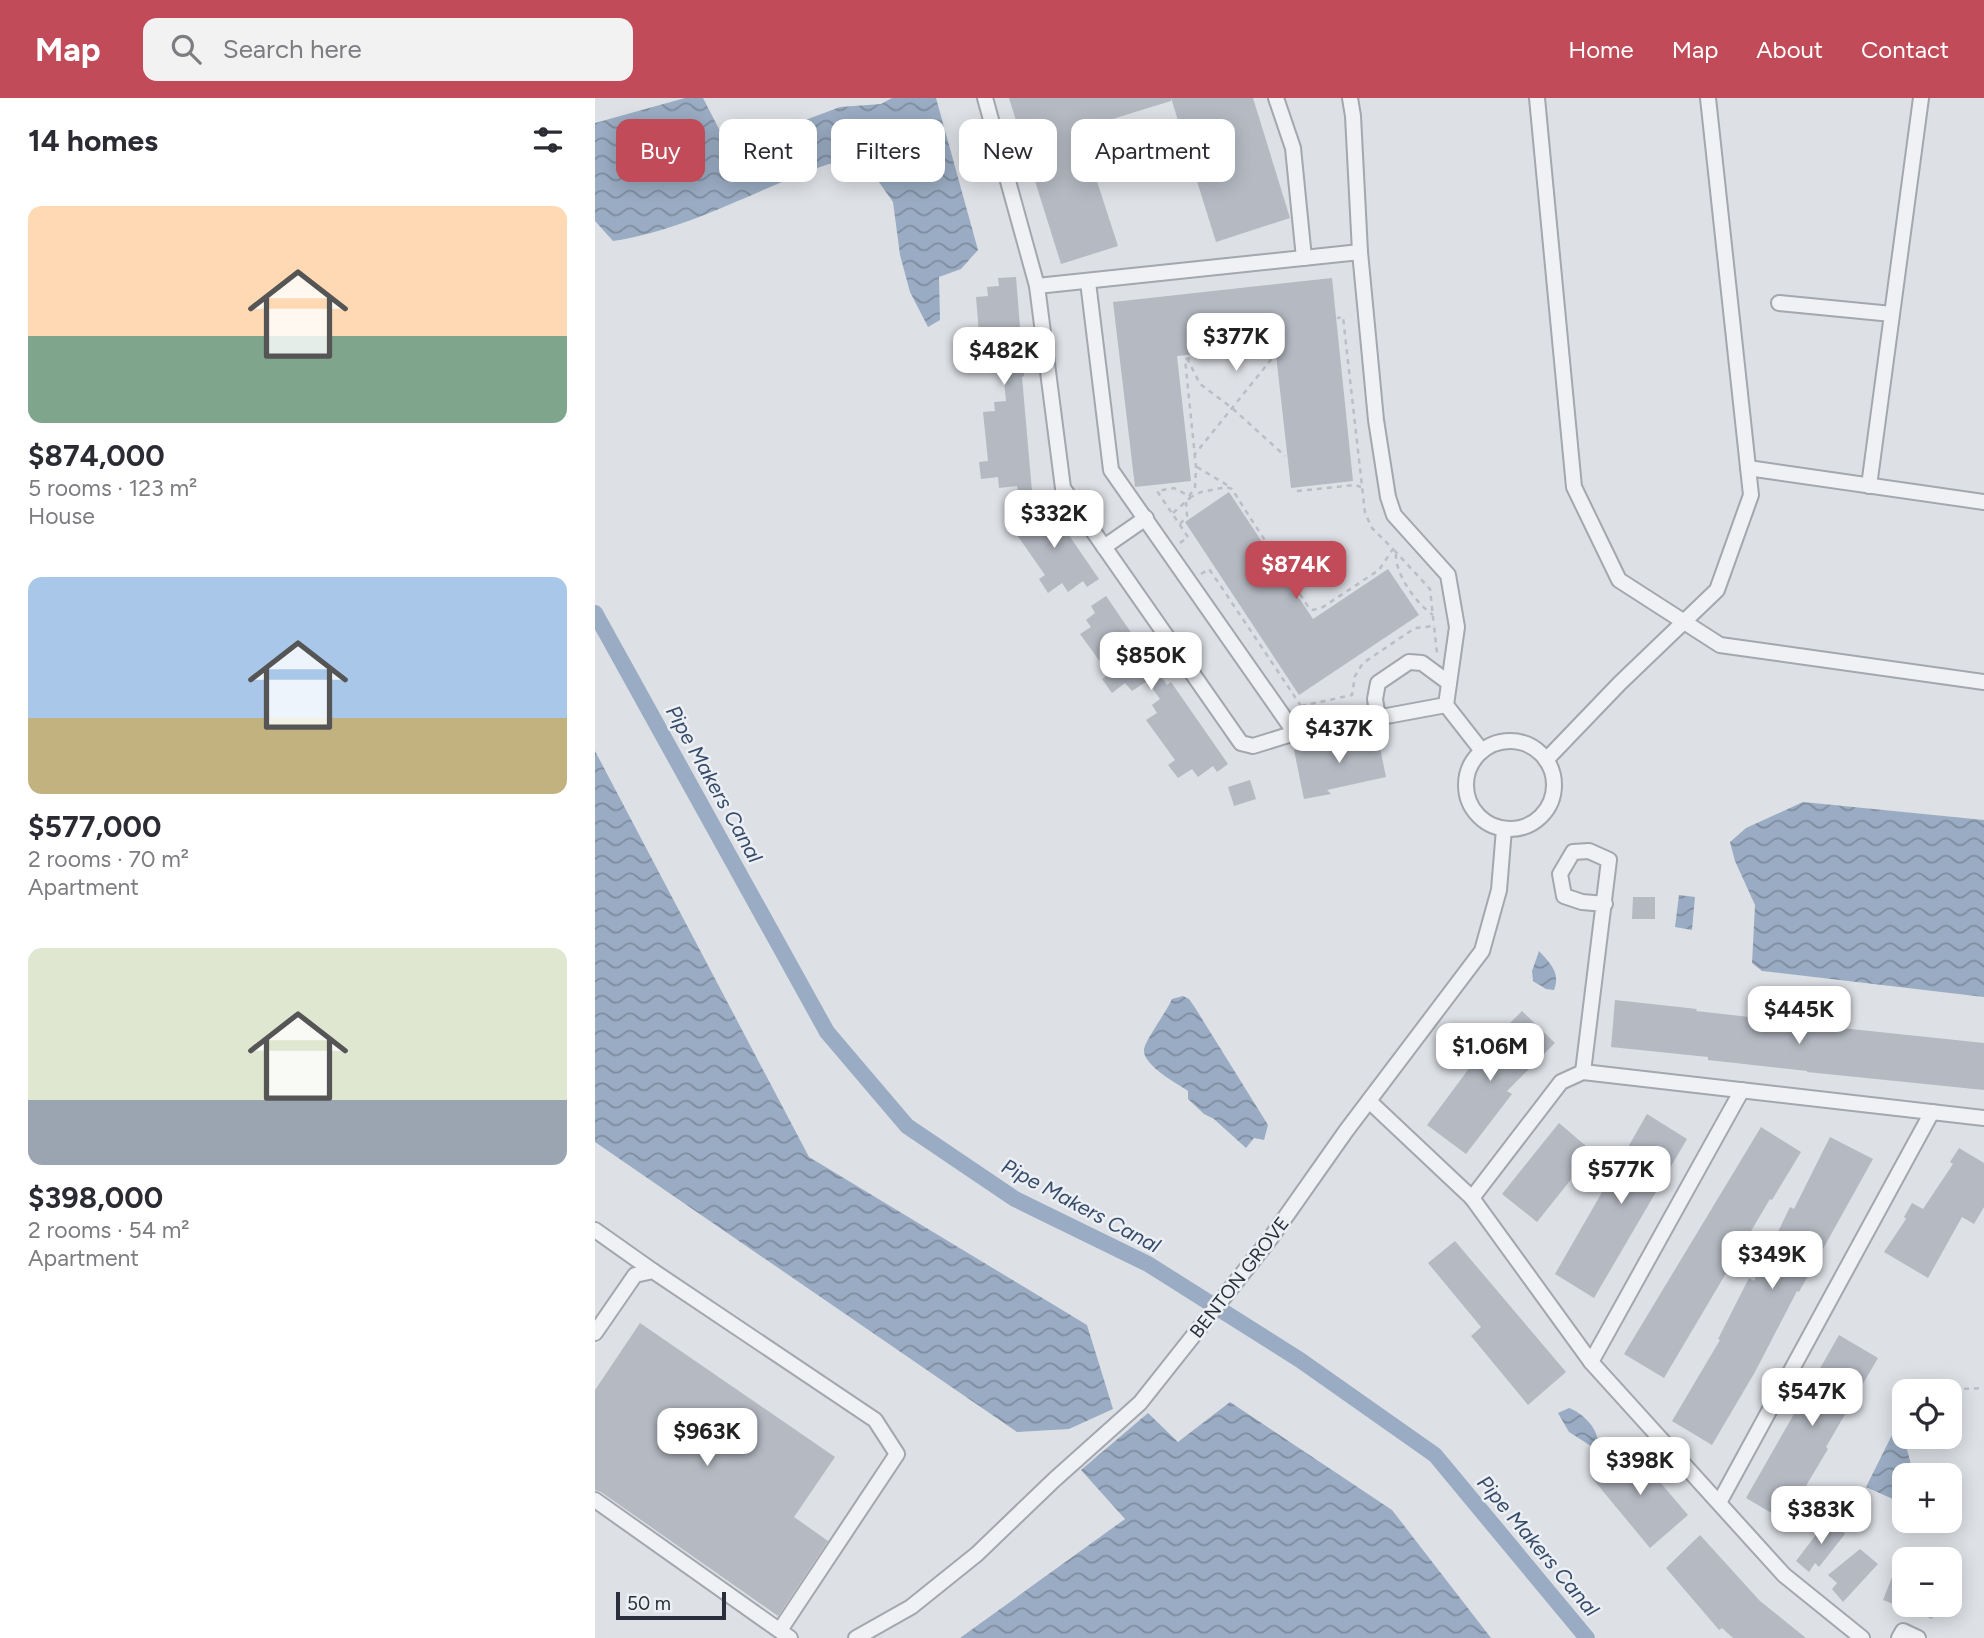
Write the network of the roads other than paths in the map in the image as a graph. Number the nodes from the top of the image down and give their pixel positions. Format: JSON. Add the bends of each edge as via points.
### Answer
{"nodes":[{"id":1,"x":985,"y":98,"type":"edge"},
{"id":2,"x":1276,"y":98,"type":"edge"},
{"id":3,"x":1350,"y":98,"type":"edge"},
{"id":4,"x":1537,"y":98,"type":"edge"},
{"id":5,"x":1708,"y":98,"type":"edge"},
{"id":6,"x":1921,"y":98,"type":"edge"},
{"id":7,"x":1360,"y":252,"type":"junction"},
{"id":8,"x":1304,"y":258,"type":"junction"},
{"id":9,"x":1087,"y":282,"type":"junction"},
{"id":10,"x":1037,"y":286,"type":"junction"},
{"id":11,"x":1779,"y":303,"type":"dead end"},
{"id":12,"x":1892,"y":314,"type":"junction"},
{"id":13,"x":1748,"y":468,"type":"junction"},
{"id":14,"x":1869,"y":486,"type":"junction"},
{"id":15,"x":1984,"y":502,"type":"edge"},
{"id":16,"x":1146,"y":518,"type":"junction"},
{"id":17,"x":1104,"y":547,"type":"junction"},
{"id":18,"x":1684,"y":622,"type":"junction"},
{"id":19,"x":1984,"y":682,"type":"edge"},
{"id":20,"x":1449,"y":683,"type":"junction"},
{"id":21,"x":1446,"y":705,"type":"junction"},
{"id":22,"x":1378,"y":718,"type":"junction"},
{"id":23,"x":1292,"y":729,"type":"junction"},
{"id":24,"x":1482,"y":751,"type":"junction"},
{"id":25,"x":1546,"y":760,"type":"junction"},
{"id":26,"x":1504,"y":829,"type":"junction"},
{"id":27,"x":1605,"y":904,"type":"dead end"},
{"id":28,"x":1583,"y":1072,"type":"junction"},
{"id":29,"x":1742,"y":1090,"type":"junction"},
{"id":30,"x":1369,"y":1101,"type":"junction"},
{"id":31,"x":1932,"y":1112,"type":"junction"},
{"id":32,"x":1984,"y":1118,"type":"edge"},
{"id":33,"x":1472,"y":1198,"type":"junction"},
{"id":34,"x":595,"y":1230,"type":"edge"},
{"id":35,"x":653,"y":1271,"type":"junction"},
{"id":36,"x":595,"y":1333,"type":"edge"},
{"id":37,"x":1591,"y":1362,"type":"junction"},
{"id":38,"x":595,"y":1500,"type":"edge"},
{"id":39,"x":1720,"y":1501,"type":"junction"},
{"id":40,"x":785,"y":1634,"type":"edge"},
{"id":41,"x":856,"y":1638,"type":"edge"},
{"id":42,"x":1862,"y":1638,"type":"edge"},
{"id":43,"x":1899,"y":1638,"type":"edge"},
{"id":44,"x":1918,"y":1638,"type":"edge"}],
"edges":[{"from":1,"to":10,"type":"street"},
{"from":2,"to":8,"type":"street","via":[[1293,148]]},
{"from":3,"to":7,"type":"street"},
{"from":4,"to":18,"type":"street","via":[[1574,487],[1619,580]]},
{"from":5,"to":13,"type":"street"},
{"from":6,"to":12,"type":"street"},
{"from":7,"to":8,"type":"street"},
{"from":7,"to":20,"type":"street","via":[[1388,497],[1394,515],[1448,575],[1457,627]]},
{"from":8,"to":9,"type":"street"},
{"from":9,"to":10,"type":"street"},
{"from":9,"to":16,"type":"street","via":[[1111,470]]},
{"from":10,"to":17,"type":"street","via":[[1063,488]]},
{"from":11,"to":12,"type":"street"},
{"from":12,"to":14,"type":"street"},
{"from":13,"to":14,"type":"street"},
{"from":13,"to":18,"type":"street","via":[[1751,495],[1717,590]]},
{"from":14,"to":15,"type":"street"},
{"from":16,"to":17,"type":"street"},
{"from":16,"to":23,"type":"street"},
{"from":17,"to":23,"type":"street","via":[[1241,743],[1253,746]]},
{"from":18,"to":19,"type":"street","via":[[1720,645]]},
{"from":18,"to":25,"type":"street"},
{"from":20,"to":21,"type":"street"},
{"from":20,"to":22,"type":"street","via":[[1422,663],[1409,662],[1378,684]]},
{"from":21,"to":22,"type":"street"},
{"from":21,"to":24,"type":"street"},
{"from":22,"to":23,"type":"street"},
{"from":24,"to":25,"type":"street","via":[[1502,742],[1523,743]]},
{"from":24,"to":26,"type":"street","via":[[1472,761],[1466,790],[1478,816]]},
{"from":25,"to":26,"type":"street","via":[[1553,781],[1551,802],[1532,823]]},
{"from":26,"to":30,"type":"street","name":"BENTON GROVE","via":[[1499,890],[1482,951]]},
{"from":27,"to":28,"type":"street"},
{"from":28,"to":29,"type":"street"},
{"from":28,"to":33,"type":"street","via":[[1561,1082]]},
{"from":29,"to":31,"type":"street"},
{"from":29,"to":37,"type":"street"},
{"from":30,"to":33,"type":"street"},
{"from":30,"to":41,"type":"street","name":"BENTON GROVE","via":[[1244,1273],[1140,1404],[977,1555],[911,1607]]},
{"from":31,"to":32,"type":"street"},
{"from":31,"to":39,"type":"street"},
{"from":33,"to":37,"type":"street"},
{"from":34,"to":35,"type":"street"},
{"from":35,"to":36,"type":"street","via":[[635,1275]]},
{"from":35,"to":40,"type":"street","via":[[875,1420],[897,1454]]},
{"from":37,"to":39,"type":"street"},
{"from":38,"to":40,"type":"street"},
{"from":39,"to":42,"type":"street","via":[[1784,1574]]},
{"from":43,"to":44,"type":"street","via":[[1903,1631]]}]}
